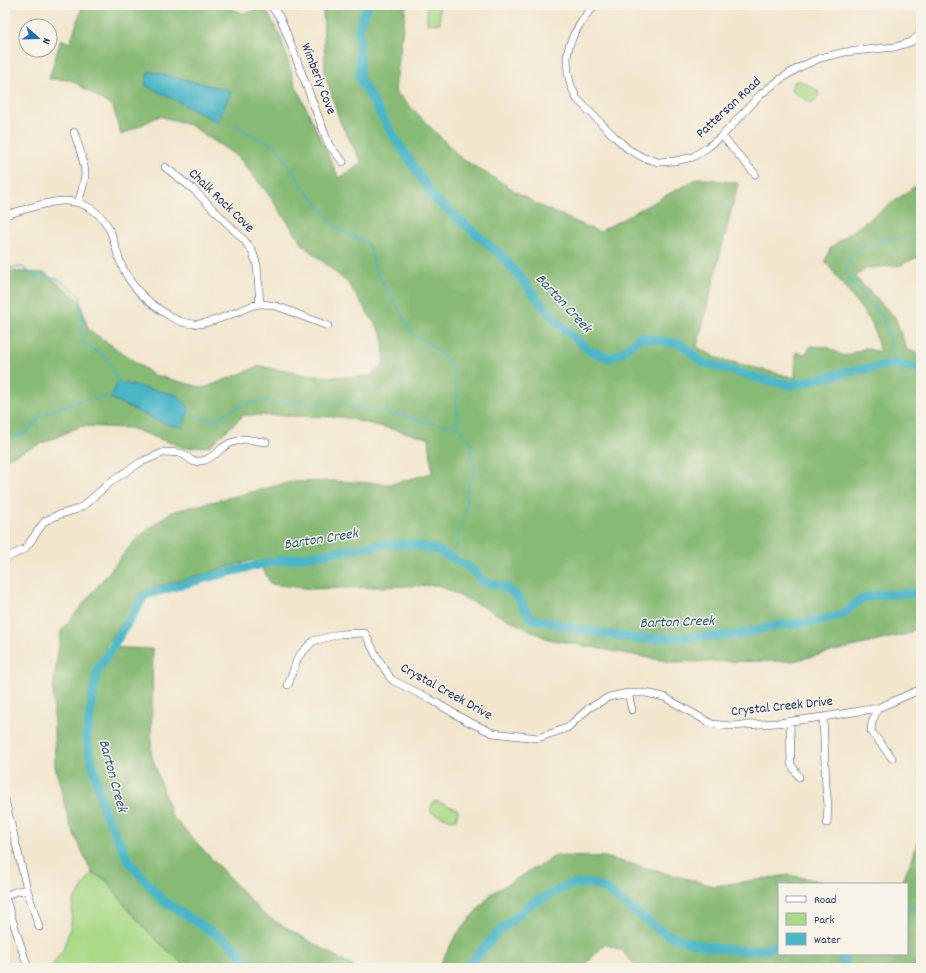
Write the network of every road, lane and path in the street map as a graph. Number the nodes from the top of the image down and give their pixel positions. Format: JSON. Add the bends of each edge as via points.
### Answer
{"nodes":[{"id":1,"x":270,"y":5,"type":"edge"},
{"id":2,"x":596,"y":5,"type":"edge"},
{"id":3,"x":921,"y":34,"type":"edge"},
{"id":4,"x":74,"y":132,"type":"dead end"},
{"id":5,"x":722,"y":136,"type":"junction"},
{"id":6,"x":343,"y":162,"type":"dead end"},
{"id":7,"x":165,"y":167,"type":"dead end"},
{"id":8,"x":755,"y":174,"type":"dead end"},
{"id":9,"x":78,"y":203,"type":"junction"},
{"id":10,"x":5,"y":215,"type":"edge"},
{"id":11,"x":260,"y":304,"type":"junction"},
{"id":12,"x":328,"y":326,"type":"dead end"},
{"id":13,"x":266,"y":442,"type":"dead end"},
{"id":14,"x":5,"y":558,"type":"edge"},
{"id":15,"x":288,"y":685,"type":"dead end"},
{"id":16,"x":921,"y":689,"type":"edge"},
{"id":17,"x":628,"y":693,"type":"junction"},
{"id":18,"x":878,"y":708,"type":"junction"},
{"id":19,"x":632,"y":710,"type":"dead end"},
{"id":20,"x":823,"y":717,"type":"junction"},
{"id":21,"x":790,"y":721,"type":"junction"},
{"id":22,"x":892,"y":758,"type":"dead end"},
{"id":23,"x":799,"y":776,"type":"dead end"},
{"id":24,"x":5,"y":800,"type":"edge"},
{"id":25,"x":827,"y":823,"type":"dead end"},
{"id":26,"x":27,"y":889,"type":"junction"},
{"id":27,"x":5,"y":897,"type":"edge"},
{"id":28,"x":39,"y":927,"type":"dead end"},
{"id":29,"x":28,"y":968,"type":"edge"}],
"edges":[{"from":1,"to":6,"type":"street","name":"Wimberly Cove","via":[[283,24],[329,145]]},
{"from":2,"to":5,"type":"street","name":"Patterson Road","via":[[584,17],[569,46],[568,74],[577,99],[628,149],[658,162],[693,157]]},
{"from":3,"to":5,"type":"street","name":"Patterson Road","via":[[910,42],[895,47],[839,54],[820,58],[800,67],[761,94]]},
{"from":4,"to":9,"type":"street","via":[[85,174]]},
{"from":5,"to":8,"type":"street"},
{"from":7,"to":11,"type":"street","name":"Chalk Rock Cove","via":[[193,190],[245,241],[256,260]]},
{"from":9,"to":10,"type":"street","via":[[52,202]]},
{"from":9,"to":11,"type":"street","via":[[87,206],[104,219],[111,231],[121,264],[131,282],[140,293],[168,316],[180,322],[207,323]]},
{"from":11,"to":12,"type":"street","via":[[279,307]]},
{"from":13,"to":14,"type":"street","via":[[244,439],[230,443],[206,460],[194,462],[181,453],[165,452],[141,462],[113,480],[83,506],[45,521],[25,549]]},
{"from":15,"to":17,"type":"street","name":"Crystal Creek Drive","via":[[298,657],[313,641],[340,634],[365,633],[391,679],[494,733],[538,738],[567,728],[590,708],[609,697]]},
{"from":16,"to":18,"type":"street","name":"Crystal Creek Drive"},
{"from":17,"to":19,"type":"street"},
{"from":17,"to":21,"type":"street","name":"Crystal Creek Drive","via":[[646,693],[664,698],[712,724],[731,726]]},
{"from":18,"to":20,"type":"street","name":"Crystal Creek Drive"},
{"from":18,"to":22,"type":"street","via":[[871,731]]},
{"from":20,"to":21,"type":"street","name":"Crystal Creek Drive"},
{"from":20,"to":25,"type":"street"},
{"from":21,"to":23,"type":"street","via":[[791,764]]},
{"from":24,"to":26,"type":"street"},
{"from":26,"to":27,"type":"street"},
{"from":26,"to":28,"type":"street"},
{"from":27,"to":29,"type":"street"}]}
